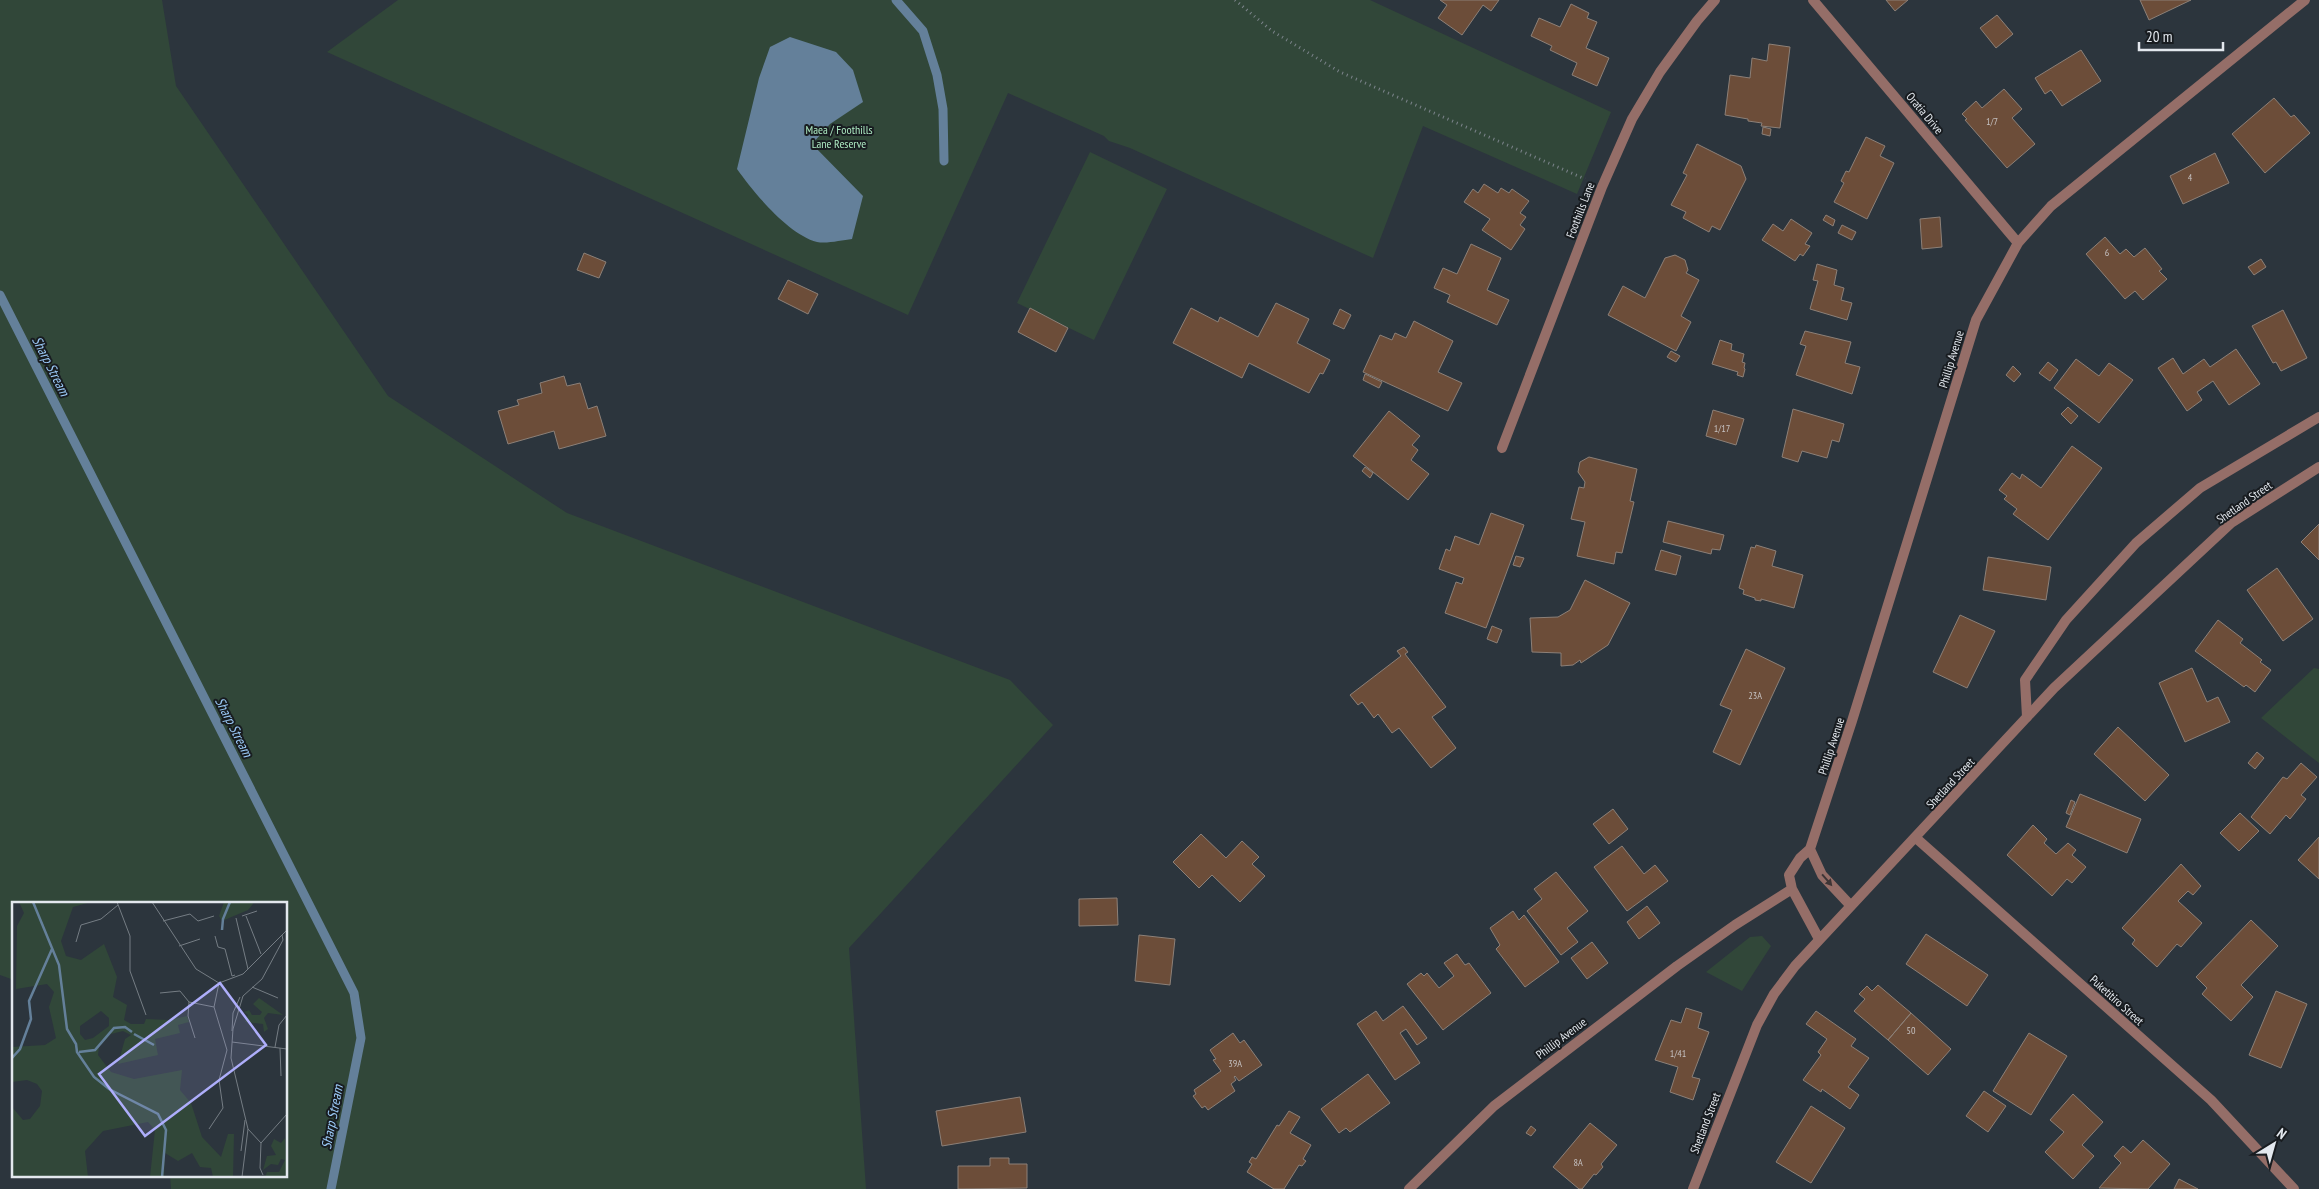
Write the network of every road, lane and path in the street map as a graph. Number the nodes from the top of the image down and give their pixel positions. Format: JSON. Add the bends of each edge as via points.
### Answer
{"nodes":[{"id":1,"x":1235,"y":0,"type":"edge"},
{"id":2,"x":1715,"y":0,"type":"edge"},
{"id":3,"x":1813,"y":0,"type":"edge"},
{"id":4,"x":2304,"y":0,"type":"edge"},
{"id":5,"x":1587,"y":180,"type":"dead end"},
{"id":6,"x":2018,"y":242,"type":"junction"},
{"id":7,"x":2319,"y":417,"type":"edge"},
{"id":8,"x":1502,"y":448,"type":"dead end"},
{"id":9,"x":2319,"y":467,"type":"edge"},
{"id":10,"x":2027,"y":717,"type":"junction"},
{"id":11,"x":1916,"y":838,"type":"junction"},
{"id":12,"x":1810,"y":849,"type":"junction"},
{"id":13,"x":1792,"y":890,"type":"junction"},
{"id":14,"x":1851,"y":906,"type":"junction"},
{"id":15,"x":1819,"y":938,"type":"junction"},
{"id":16,"x":1409,"y":1189,"type":"edge"},
{"id":17,"x":1693,"y":1189,"type":"edge"},
{"id":18,"x":2294,"y":1189,"type":"edge"}],
"edges":[{"from":1,"to":5,"type":"path","via":[[1272,31],[1340,72]]},
{"from":2,"to":8,"type":"street","name":"Foothills Lane","via":[[1660,72],[1632,119],[1602,187]]},
{"from":3,"to":6,"type":"street","name":"Oratia Drive"},
{"from":4,"to":6,"type":"street","name":"Phillip Avenue","via":[[2052,206]]},
{"from":6,"to":12,"type":"street","name":"Phillip Avenue","via":[[1976,320]]},
{"from":7,"to":10,"type":"street","via":[[2200,488],[2136,543],[2066,620],[2025,680]]},
{"from":9,"to":10,"type":"street","name":"Shetland Street","via":[[2231,523]]},
{"from":10,"to":11,"type":"street","name":"Shetland Street"},
{"from":11,"to":14,"type":"street","name":"Shetland Street"},
{"from":11,"to":18,"type":"street","name":"Puketitiro Street","via":[[2211,1100]]},
{"from":12,"to":13,"type":"street","name":"Phillip Avenue","via":[[1789,874]]},
{"from":12,"to":14,"type":"street","one_way":true,"via":[[1822,875]]},
{"from":13,"to":15,"type":"street"},
{"from":13,"to":16,"type":"street","name":"Phillip Avenue","via":[[1734,925],[1677,966],[1494,1106]]},
{"from":14,"to":15,"type":"street","name":"Shetland Street"},
{"from":15,"to":17,"type":"street","name":"Shetland Street","via":[[1774,994],[1757,1025]]}]}
